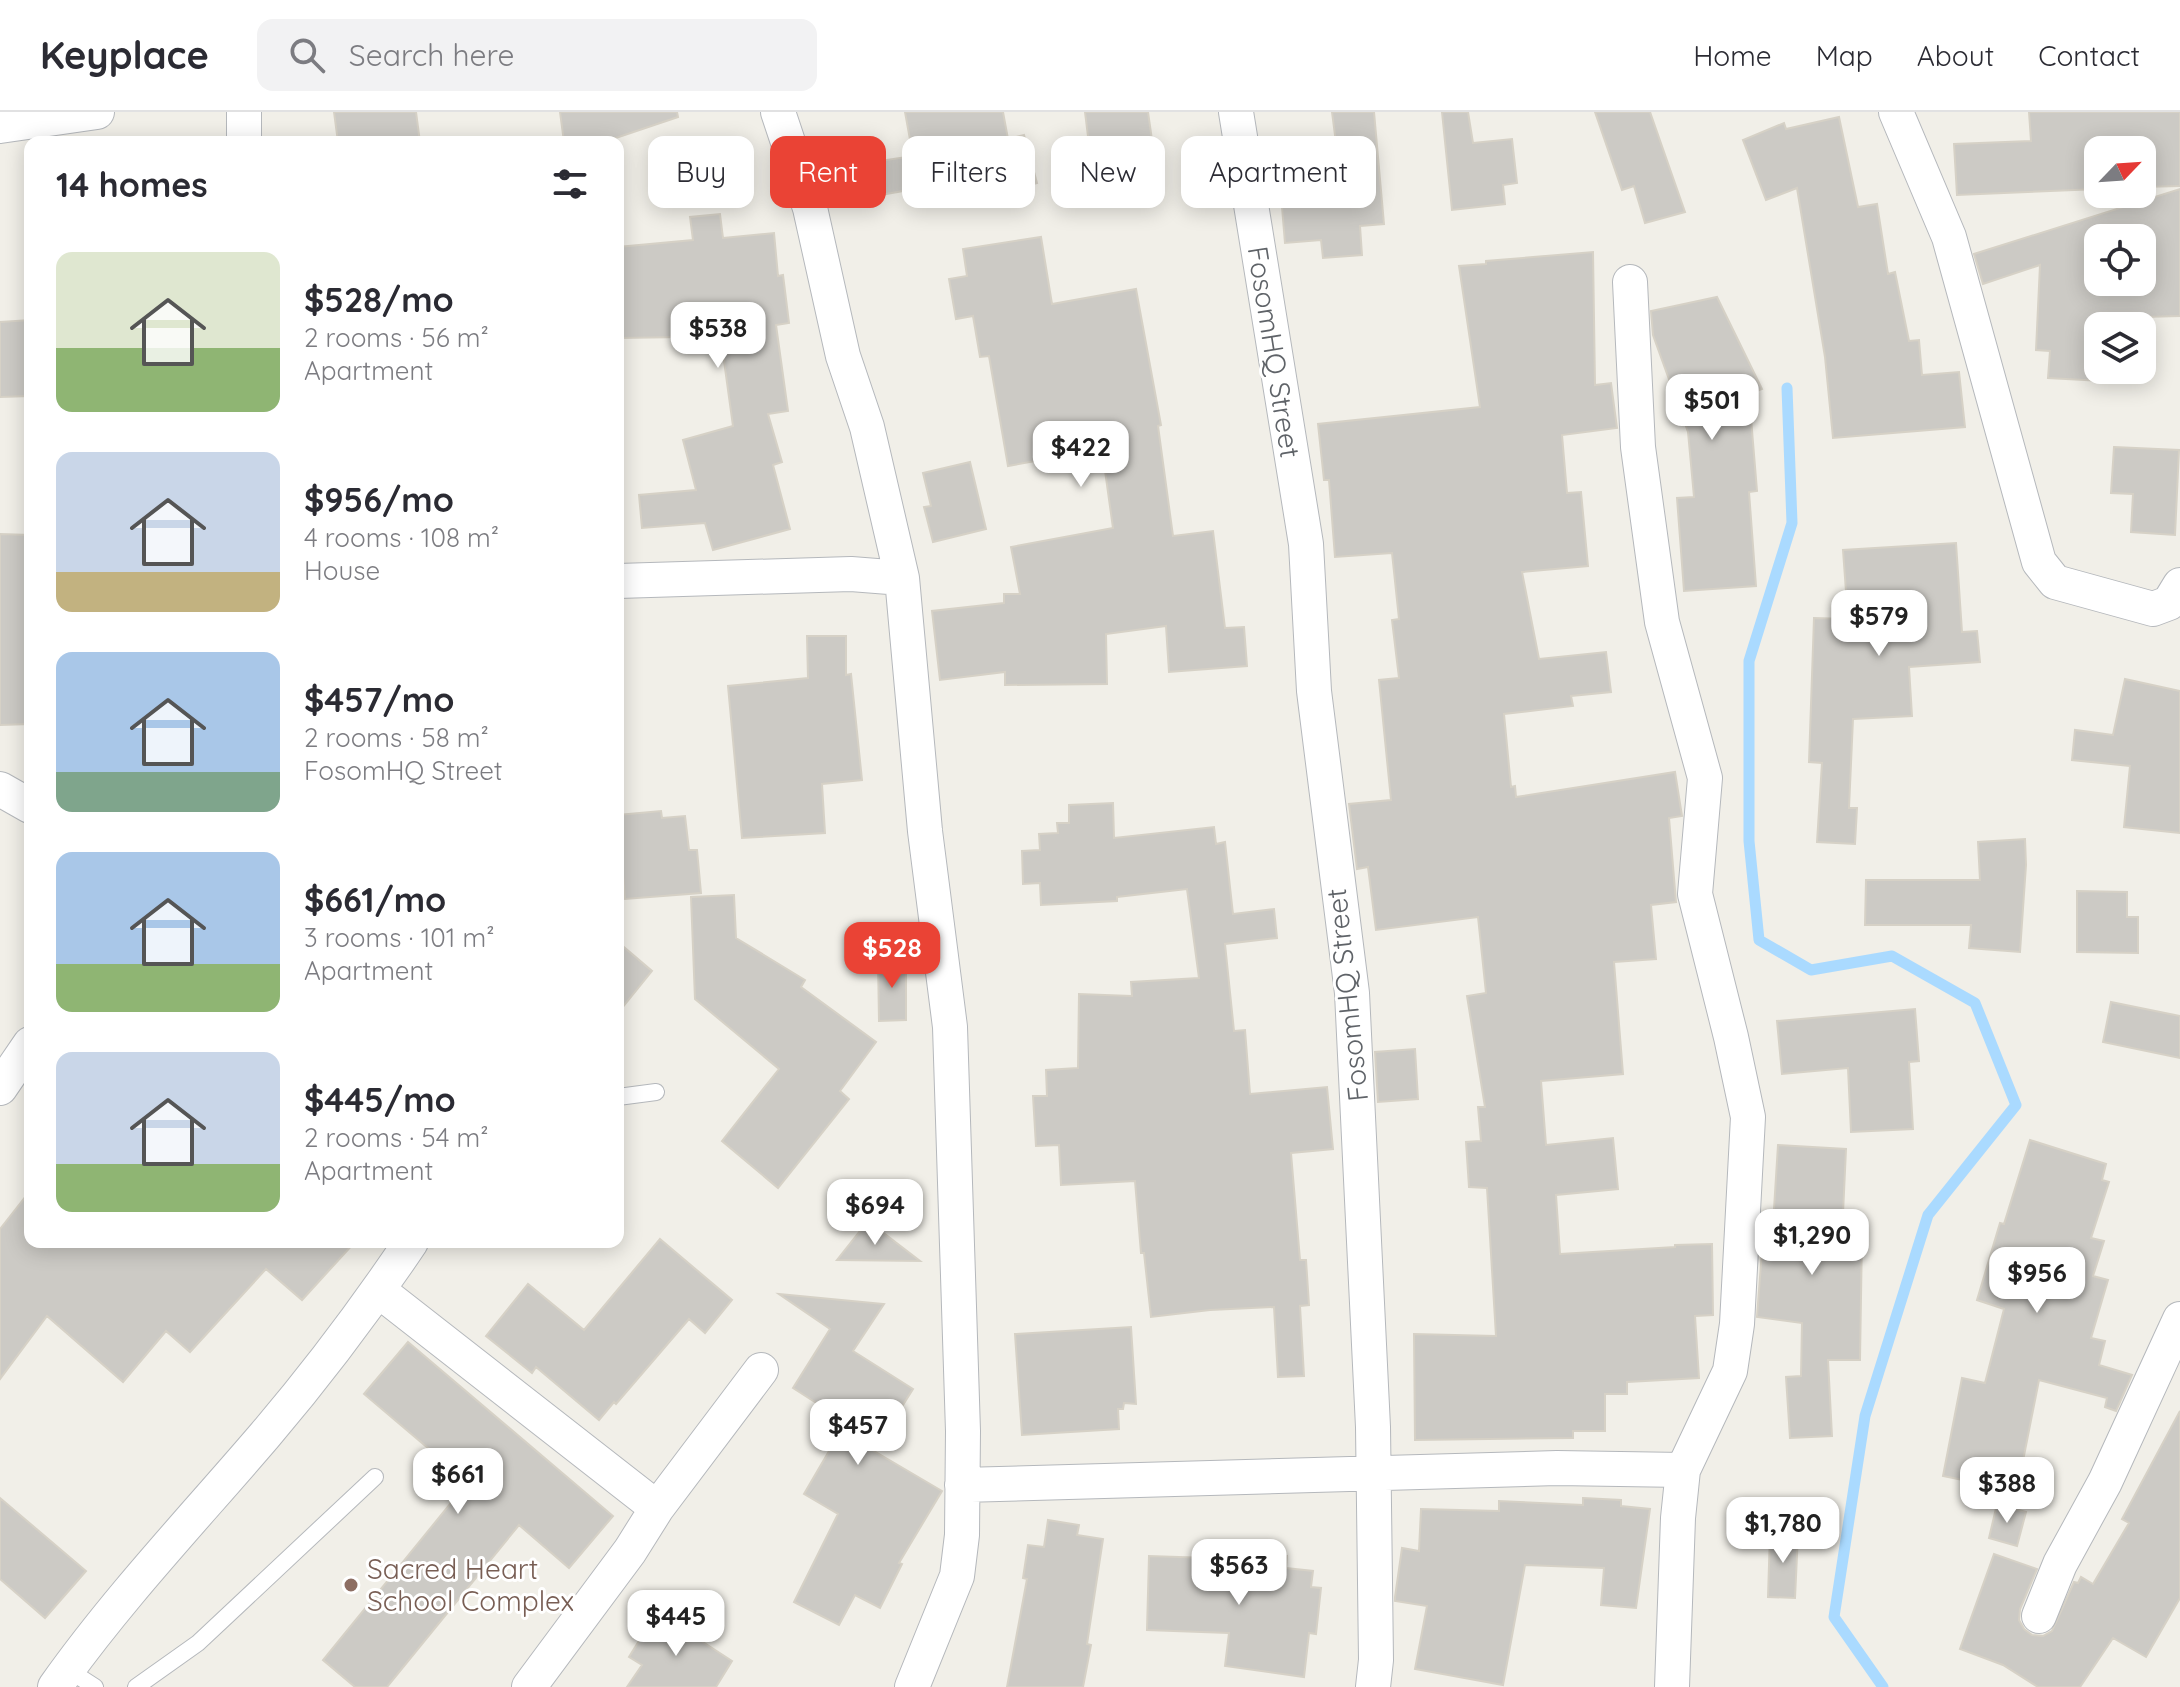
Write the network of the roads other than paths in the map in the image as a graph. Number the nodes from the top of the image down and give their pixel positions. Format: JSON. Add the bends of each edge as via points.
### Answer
{"nodes":[{"id":1,"x":97,"y":112,"type":"edge"},
{"id":2,"x":244,"y":112,"type":"edge"},
{"id":3,"x":778,"y":112,"type":"edge"},
{"id":4,"x":1236,"y":112,"type":"edge"},
{"id":5,"x":1896,"y":112,"type":"edge"},
{"id":6,"x":0,"y":126,"type":"edge"},
{"id":7,"x":244,"y":136,"type":"edge"},
{"id":8,"x":1630,"y":282,"type":"dead end"},
{"id":9,"x":902,"y":578,"type":"junction"},
{"id":10,"x":624,"y":581,"type":"edge"},
{"id":11,"x":2180,"y":585,"type":"edge"},
{"id":12,"x":0,"y":789,"type":"edge"},
{"id":13,"x":24,"y":803,"type":"edge"},
{"id":14,"x":24,"y":1053,"type":"edge"},
{"id":15,"x":0,"y":1088,"type":"edge"},
{"id":16,"x":656,"y":1092,"type":"dead end"},
{"id":17,"x":624,"y":1096,"type":"edge"},
{"id":18,"x":407,"y":1248,"type":"edge"},
{"id":19,"x":378,"y":1290,"type":"junction"},
{"id":20,"x":2180,"y":1319,"type":"edge"},
{"id":21,"x":761,"y":1370,"type":"dead end"},
{"id":22,"x":1683,"y":1470,"type":"junction"},
{"id":23,"x":1374,"y":1473,"type":"junction"},
{"id":24,"x":375,"y":1477,"type":"dead end"},
{"id":25,"x":962,"y":1485,"type":"junction"},
{"id":26,"x":657,"y":1508,"type":"junction"},
{"id":27,"x":2039,"y":1616,"type":"dead end"},
{"id":28,"x":72,"y":1681,"type":"edge"},
{"id":29,"x":136,"y":1687,"type":"edge"},
{"id":30,"x":529,"y":1687,"type":"edge"},
{"id":31,"x":912,"y":1687,"type":"edge"},
{"id":32,"x":1373,"y":1687,"type":"edge"},
{"id":33,"x":1672,"y":1687,"type":"edge"}],
"edges":[{"from":1,"to":6,"type":"street"},
{"from":2,"to":7,"type":"street"},
{"from":3,"to":9,"type":"street","via":[[810,208]]},
{"from":4,"to":23,"type":"street","name":"FosomHQ Street","via":[[1306,544],[1314,691],[1352,993]]},
{"from":5,"to":11,"type":"street","via":[[1949,237],[2039,562],[2055,582],[2153,609],[2169,603]]},
{"from":8,"to":22,"type":"street","via":[[1638,447],[1662,622],[1705,778],[1695,894],[1748,1117],[1730,1371]]},
{"from":9,"to":10,"type":"street","via":[[851,574]]},
{"from":9,"to":25,"type":"street","via":[[925,831],[950,1027]]},
{"from":12,"to":13,"type":"street"},
{"from":14,"to":15,"type":"street"},
{"from":16,"to":17,"type":"lane"},
{"from":18,"to":19,"type":"street"},
{"from":19,"to":26,"type":"street"},
{"from":19,"to":28,"type":"street","via":[[266,1433],[166,1547]]},
{"from":20,"to":27,"type":"street"},
{"from":21,"to":26,"type":"street"},
{"from":22,"to":23,"type":"street"},
{"from":22,"to":33,"type":"street"},
{"from":23,"to":25,"type":"street"},
{"from":23,"to":32,"type":"street","name":"FosomHQ Street"},
{"from":24,"to":29,"type":"lane","via":[[198,1643]]},
{"from":25,"to":31,"type":"street","via":[[957,1576]]},
{"from":26,"to":30,"type":"street"}]}
